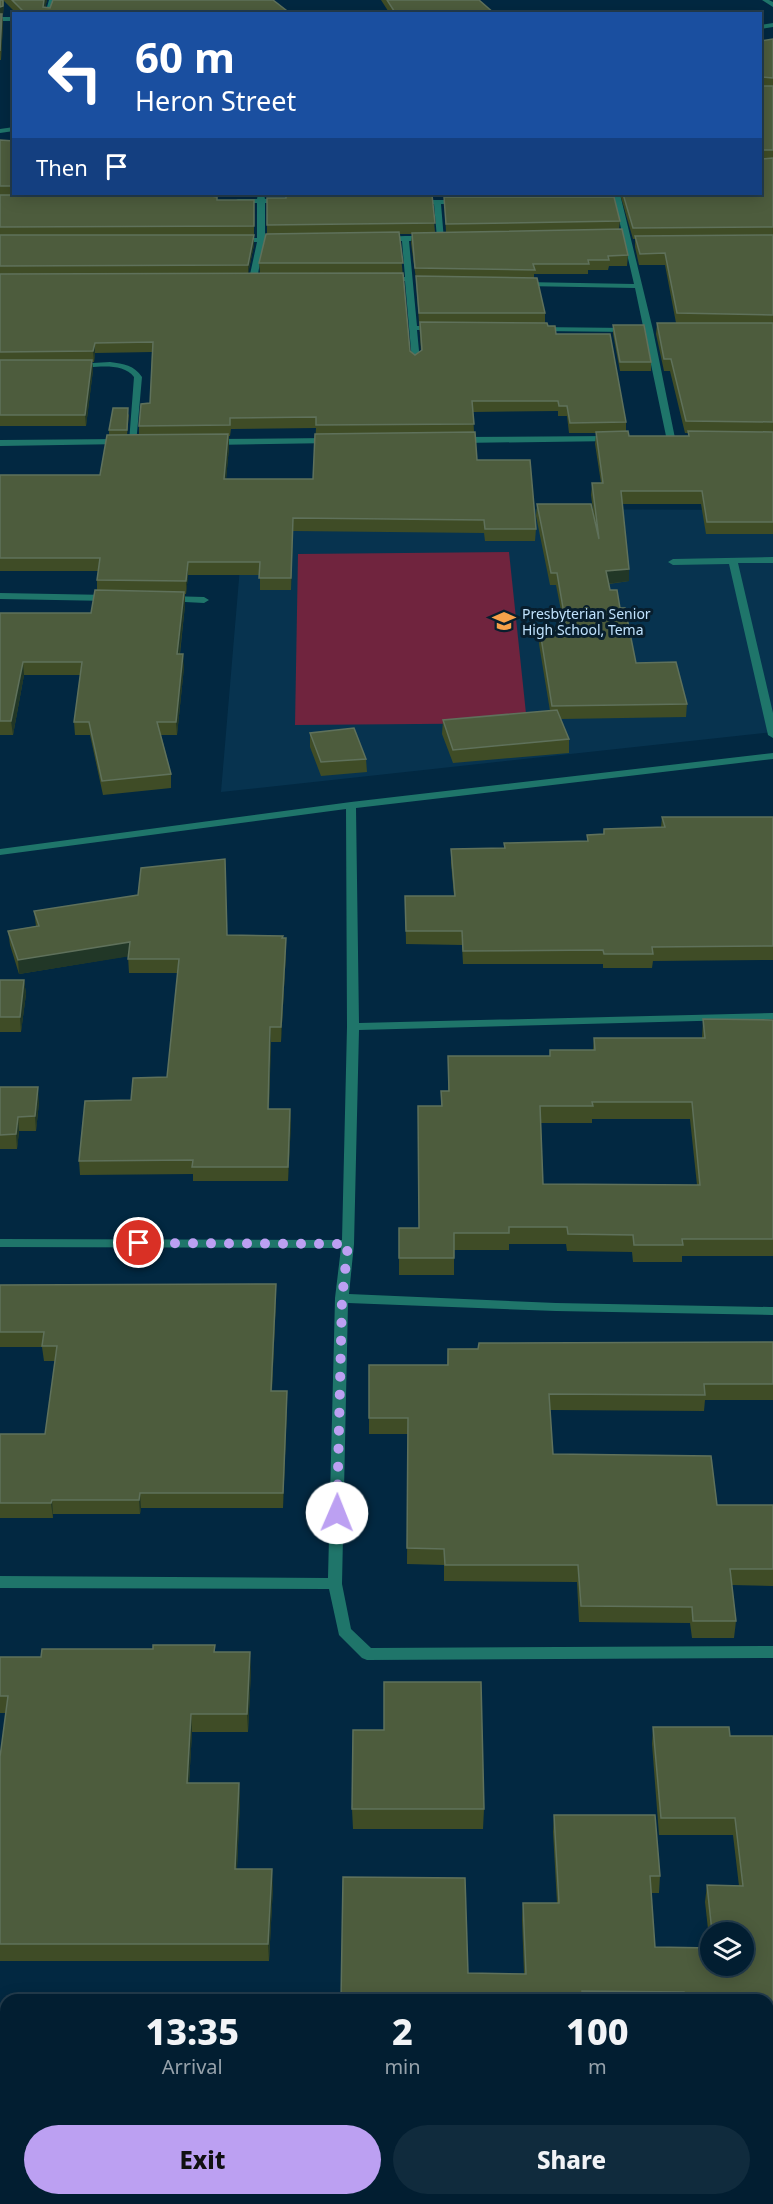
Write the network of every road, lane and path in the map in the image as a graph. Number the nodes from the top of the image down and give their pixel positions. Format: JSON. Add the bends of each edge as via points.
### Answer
{"nodes":[{"id":1,"x":765,"y":0,"type":"edge"},
{"id":2,"x":773,"y":5,"type":"edge"},
{"id":3,"x":261,"y":197,"type":"edge"},
{"id":4,"x":616,"y":198,"type":"edge"},
{"id":5,"x":225,"y":201,"type":"edge"},
{"id":6,"x":295,"y":201,"type":"edge"},
{"id":7,"x":413,"y":201,"type":"edge"},
{"id":8,"x":437,"y":202,"type":"junction"},
{"id":9,"x":473,"y":202,"type":"edge"},
{"id":10,"x":605,"y":202,"type":"edge"},
{"id":11,"x":615,"y":235,"type":"edge"},
{"id":12,"x":405,"y":238,"type":"junction"},
{"id":13,"x":441,"y":238,"type":"junction"},
{"id":14,"x":452,"y":238,"type":"edge"},
{"id":15,"x":372,"y":239,"type":"edge"},
{"id":16,"x":628,"y":239,"type":"junction"},
{"id":17,"x":261,"y":240,"type":"junction"},
{"id":18,"x":295,"y":240,"type":"edge"},
{"id":19,"x":227,"y":241,"type":"edge"},
{"id":20,"x":641,"y":243,"type":"edge"},
{"id":21,"x":243,"y":279,"type":"edge"},
{"id":22,"x":253,"y":279,"type":"junction"},
{"id":23,"x":265,"y":279,"type":"edge"},
{"id":24,"x":377,"y":279,"type":"edge"},
{"id":25,"x":409,"y":281,"type":"junction"},
{"id":26,"x":420,"y":283,"type":"edge"},
{"id":27,"x":512,"y":284,"type":"edge"},
{"id":28,"x":639,"y":286,"type":"junction"},
{"id":29,"x":413,"y":328,"type":"junction"},
{"id":30,"x":448,"y":328,"type":"edge"},
{"id":31,"x":531,"y":329,"type":"edge"},
{"id":32,"x":649,"y":330,"type":"junction"},
{"id":33,"x":660,"y":330,"type":"edge"},
{"id":34,"x":416,"y":362,"type":"edge"},
{"id":35,"x":72,"y":366,"type":"edge"},
{"id":36,"x":671,"y":438,"type":"junction"},
{"id":37,"x":623,"y":439,"type":"edge"},
{"id":38,"x":647,"y":439,"type":"edge"},
{"id":39,"x":682,"y":439,"type":"edge"},
{"id":40,"x":456,"y":440,"type":"edge"},
{"id":41,"x":336,"y":441,"type":"edge"},
{"id":42,"x":133,"y":442,"type":"junction"},
{"id":43,"x":145,"y":442,"type":"edge"},
{"id":44,"x":205,"y":442,"type":"edge"},
{"id":45,"x":0,"y":443,"type":"edge"},
{"id":46,"x":773,"y":560,"type":"edge"},
{"id":47,"x":733,"y":561,"type":"junction"},
{"id":48,"x":673,"y":562,"type":"dead end"},
{"id":49,"x":0,"y":596,"type":"edge"},
{"id":50,"x":125,"y":598,"type":"edge"},
{"id":51,"x":159,"y":599,"type":"edge"},
{"id":52,"x":204,"y":600,"type":"dead end"},
{"id":53,"x":769,"y":702,"type":"edge"},
{"id":54,"x":773,"y":735,"type":"edge"},
{"id":55,"x":773,"y":756,"type":"edge"},
{"id":56,"x":351,"y":806,"type":"junction"},
{"id":57,"x":0,"y":852,"type":"edge"},
{"id":58,"x":773,"y":1016,"type":"edge"},
{"id":59,"x":353,"y":1027,"type":"junction"},
{"id":60,"x":0,"y":1242,"type":"edge"},
{"id":61,"x":348,"y":1244,"type":"junction"},
{"id":62,"x":342,"y":1299,"type":"junction"},
{"id":63,"x":770,"y":1311,"type":"dead end"},
{"id":64,"x":0,"y":1582,"type":"edge"},
{"id":65,"x":335,"y":1584,"type":"junction"},
{"id":66,"x":773,"y":1652,"type":"edge"}],
"edges":[{"from":1,"to":2,"type":"street"},
{"from":3,"to":5,"type":"street"},
{"from":3,"to":6,"type":"street"},
{"from":3,"to":17,"type":"street"},
{"from":4,"to":10,"type":"street"},
{"from":4,"to":16,"type":"street"},
{"from":7,"to":8,"type":"street"},
{"from":8,"to":9,"type":"street"},
{"from":8,"to":13,"type":"street"},
{"from":11,"to":16,"type":"street"},
{"from":12,"to":13,"type":"street"},
{"from":12,"to":15,"type":"street"},
{"from":12,"to":25,"type":"street"},
{"from":13,"to":14,"type":"street"},
{"from":16,"to":20,"type":"street"},
{"from":16,"to":28,"type":"street"},
{"from":17,"to":18,"type":"street"},
{"from":17,"to":19,"type":"street"},
{"from":17,"to":22,"type":"street"},
{"from":21,"to":22,"type":"street"},
{"from":22,"to":23,"type":"street"},
{"from":24,"to":25,"type":"street"},
{"from":25,"to":26,"type":"street"},
{"from":25,"to":29,"type":"street"},
{"from":27,"to":28,"type":"street"},
{"from":28,"to":32,"type":"street"},
{"from":29,"to":30,"type":"street"},
{"from":29,"to":34,"type":"street"},
{"from":31,"to":32,"type":"street"},
{"from":32,"to":33,"type":"street"},
{"from":32,"to":36,"type":"street"},
{"from":35,"to":42,"type":"street","via":[[120,366],[136,372]]},
{"from":36,"to":38,"type":"street"},
{"from":36,"to":39,"type":"street"},
{"from":37,"to":40,"type":"street"},
{"from":41,"to":44,"type":"street"},
{"from":42,"to":43,"type":"street"},
{"from":42,"to":45,"type":"street"},
{"from":46,"to":47,"type":"street"},
{"from":47,"to":48,"type":"street"},
{"from":47,"to":53,"type":"street"},
{"from":49,"to":50,"type":"street"},
{"from":51,"to":52,"type":"street"},
{"from":53,"to":54,"type":"street"},
{"from":55,"to":56,"type":"street"},
{"from":56,"to":57,"type":"street"},
{"from":56,"to":59,"type":"street"},
{"from":58,"to":59,"type":"street"},
{"from":59,"to":61,"type":"street"},
{"from":60,"to":61,"type":"street"},
{"from":61,"to":62,"type":"street"},
{"from":62,"to":63,"type":"street"},
{"from":62,"to":65,"type":"street"},
{"from":64,"to":65,"type":"street"},
{"from":65,"to":66,"type":"street","via":[[344,1631],[367,1654]]}]}
